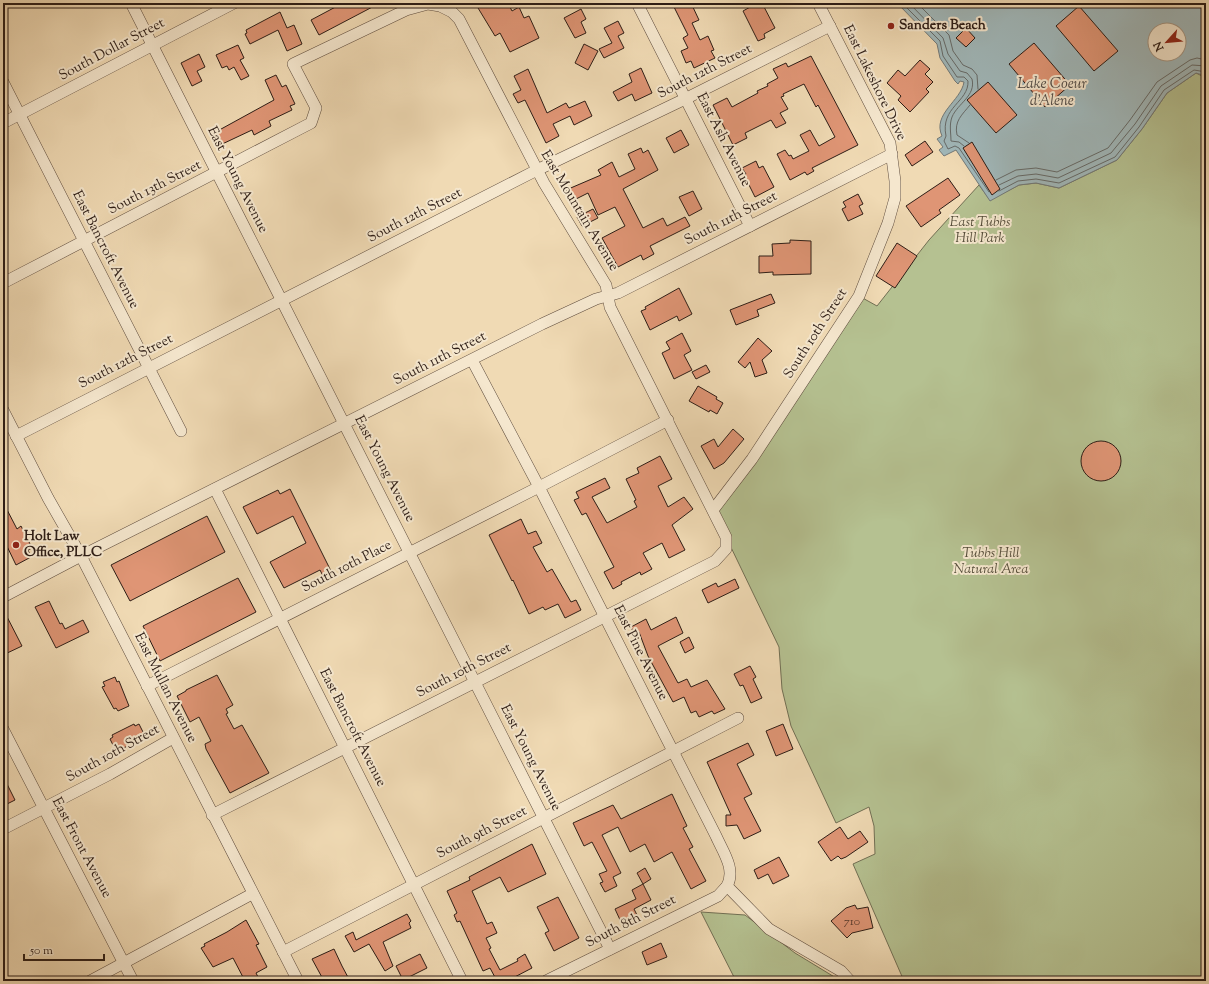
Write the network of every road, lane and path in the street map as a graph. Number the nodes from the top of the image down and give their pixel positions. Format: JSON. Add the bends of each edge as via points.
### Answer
{"nodes":[{"id":1,"x":131,"y":3,"type":"edge"},
{"id":2,"x":234,"y":3,"type":"edge"},
{"id":3,"x":637,"y":3,"type":"edge"},
{"id":4,"x":818,"y":3,"type":"edge"},
{"id":5,"x":440,"y":6,"type":"joint"},
{"id":6,"x":830,"y":26,"type":"junction"},
{"id":7,"x":152,"y":46,"type":"junction"},
{"id":8,"x":3,"y":82,"type":"edge"},
{"id":9,"x":685,"y":99,"type":"junction"},
{"id":10,"x":20,"y":115,"type":"junction"},
{"id":11,"x":3,"y":123,"type":"edge"},
{"id":12,"x":892,"y":154,"type":"junction"},
{"id":13,"x":537,"y":170,"type":"junction"},
{"id":14,"x":217,"y":173,"type":"junction"},
{"id":15,"x":750,"y":226,"type":"junction"},
{"id":16,"x":84,"y":240,"type":"junction"},
{"id":17,"x":3,"y":283,"type":"edge"},
{"id":18,"x":608,"y":296,"type":"junction"},
{"id":19,"x":281,"y":300,"type":"junction"},
{"id":20,"x":472,"y":360,"type":"junction"},
{"id":21,"x":149,"y":368,"type":"junction"},
{"id":22,"x":3,"y":410,"type":"edge"},
{"id":23,"x":668,"y":420,"type":"junction"},
{"id":24,"x":344,"y":424,"type":"junction"},
{"id":25,"x":181,"y":431,"type":"dead end"},
{"id":26,"x":16,"y":436,"type":"junction"},
{"id":27,"x":539,"y":487,"type":"junction"},
{"id":28,"x":215,"y":489,"type":"junction"},
{"id":29,"x":713,"y":510,"type":"junction"},
{"id":30,"x":726,"y":549,"type":"joint"},
{"id":31,"x":409,"y":552,"type":"junction"},
{"id":32,"x":81,"y":556,"type":"junction"},
{"id":33,"x":3,"y":597,"type":"edge"},
{"id":34,"x":605,"y":617,"type":"junction"},
{"id":35,"x":279,"y":618,"type":"junction"},
{"id":36,"x":475,"y":682,"type":"junction"},
{"id":37,"x":147,"y":686,"type":"junction"},
{"id":38,"x":738,"y":718,"type":"dead end"},
{"id":39,"x":3,"y":729,"type":"edge"},
{"id":40,"x":173,"y":738,"type":"junction"},
{"id":41,"x":345,"y":748,"type":"junction"},
{"id":42,"x":673,"y":751,"type":"junction"},
{"id":43,"x":43,"y":808,"type":"junction"},
{"id":44,"x":212,"y":815,"type":"junction"},
{"id":45,"x":544,"y":818,"type":"junction"},
{"id":46,"x":3,"y":829,"type":"edge"},
{"id":47,"x":414,"y":884,"type":"junction"},
{"id":48,"x":727,"y":886,"type":"junction"},
{"id":49,"x":252,"y":894,"type":"junction"},
{"id":50,"x":610,"y":949,"type":"junction"},
{"id":51,"x":283,"y":952,"type":"junction"},
{"id":52,"x":124,"y":964,"type":"junction"},
{"id":53,"x":90,"y":981,"type":"edge"},
{"id":54,"x":133,"y":981,"type":"edge"},
{"id":55,"x":298,"y":981,"type":"edge"},
{"id":56,"x":462,"y":981,"type":"edge"},
{"id":57,"x":546,"y":981,"type":"edge"},
{"id":58,"x":850,"y":981,"type":"edge"}],
"edges":[{"from":1,"to":7,"type":"street","name":"East Young Avenue"},
{"from":2,"to":7,"type":"street","name":"South Dollar Street"},
{"from":3,"to":9,"type":"street","name":"East Ash Avenue"},
{"from":4,"to":6,"type":"street","name":"East Lakeshore Drive"},
{"from":5,"to":13,"type":"street","name":"East Mountain Avenue","via":[[459,19]]},
{"from":5,"to":14,"type":"street","name":"South 13th Street","via":[[428,4],[406,10],[293,64],[316,108],[311,123]]},
{"from":6,"to":9,"type":"street","name":"South 12th Street"},
{"from":6,"to":12,"type":"street","name":"East Lakeshore Drive","via":[[890,143]]},
{"from":7,"to":10,"type":"street","name":"South Dollar Street"},
{"from":7,"to":14,"type":"street","name":"East Young Avenue"},
{"from":8,"to":10,"type":"street","name":"East Bancroft Avenue"},
{"from":9,"to":13,"type":"street","name":"South 12th Street"},
{"from":9,"to":15,"type":"street","name":"East Ash Avenue"},
{"from":10,"to":11,"type":"street","name":"South Dollar Street"},
{"from":10,"to":16,"type":"street","name":"East Bancroft Avenue"},
{"from":12,"to":15,"type":"street","name":"South 11th Street"},
{"from":12,"to":29,"type":"street","name":"South 10th Street","via":[[895,198],[888,223],[859,296],[752,459]]},
{"from":13,"to":18,"type":"street","name":"East Mountain Avenue","via":[[606,285]]},
{"from":13,"to":19,"type":"street","name":"South 12th Street"},
{"from":14,"to":16,"type":"street","name":"South 13th Street"},
{"from":14,"to":19,"type":"street","name":"East Young Avenue"},
{"from":15,"to":18,"type":"street","name":"South 11th Street"},
{"from":16,"to":17,"type":"street","name":"South 13th Street"},
{"from":16,"to":21,"type":"street","name":"East Bancroft Avenue"},
{"from":18,"to":20,"type":"street","name":"South 11th Street","via":[[596,299]]},
{"from":18,"to":23,"type":"street","name":"East Mountain Avenue","via":[[610,307]]},
{"from":19,"to":21,"type":"street","name":"South 12th Street"},
{"from":19,"to":24,"type":"street","name":"East Young Avenue"},
{"from":20,"to":24,"type":"street","name":"South 11th Street"},
{"from":20,"to":27,"type":"street","name":"East Pine Avenue"},
{"from":21,"to":25,"type":"street","name":"East Bancroft Avenue"},
{"from":21,"to":26,"type":"street","name":"South 12th Street"},
{"from":22,"to":26,"type":"street","name":"East Mullan Avenue"},
{"from":23,"to":27,"type":"street","name":"South 10th Place"},
{"from":23,"to":29,"type":"street","name":"East Mountain Avenue"},
{"from":24,"to":28,"type":"street","name":"South 11th Street"},
{"from":24,"to":31,"type":"street","name":"East Young Avenue"},
{"from":26,"to":32,"type":"street","name":"East Mullan Avenue"},
{"from":27,"to":31,"type":"street","name":"South 10th Place"},
{"from":27,"to":34,"type":"street","name":"East Pine Avenue"},
{"from":28,"to":32,"type":"street","name":"South 11th Street"},
{"from":28,"to":35,"type":"street","name":"East Bancroft Avenue"},
{"from":29,"to":30,"type":"street","name":"East Mountain Avenue","via":[[726,537]]},
{"from":30,"to":34,"type":"street","name":"South 10th Street","via":[[715,561]]},
{"from":31,"to":35,"type":"street","name":"South 10th Place"},
{"from":31,"to":36,"type":"street","name":"East Young Avenue"},
{"from":32,"to":33,"type":"street","name":"South 11th Street"},
{"from":32,"to":37,"type":"street","name":"East Mullan Avenue"},
{"from":34,"to":36,"type":"street","name":"South 10th Street"},
{"from":34,"to":42,"type":"street","name":"East Pine Avenue"},
{"from":35,"to":37,"type":"street","name":"South 10th Place"},
{"from":35,"to":41,"type":"street","name":"East Bancroft Avenue"},
{"from":36,"to":41,"type":"street","name":"South 10th Street"},
{"from":36,"to":45,"type":"street","name":"East Young Avenue"},
{"from":37,"to":40,"type":"street","name":"East Mullan Avenue"},
{"from":38,"to":42,"type":"street","name":"South 9th Street"},
{"from":39,"to":43,"type":"street","name":"East Front Avenue"},
{"from":40,"to":43,"type":"street","name":"South 10th Street"},
{"from":40,"to":44,"type":"street","name":"East Mullan Avenue"},
{"from":41,"to":44,"type":"street","name":"South 10th Street"},
{"from":41,"to":47,"type":"street","name":"East Bancroft Avenue"},
{"from":42,"to":45,"type":"street","name":"South 9th Street"},
{"from":42,"to":48,"type":"street","name":"East Pine Avenue","via":[[729,866],[730,880]]},
{"from":43,"to":46,"type":"street","name":"South 10th Street"},
{"from":43,"to":52,"type":"street","name":"East Front Avenue"},
{"from":44,"to":49,"type":"street","name":"East Mullan Avenue"},
{"from":45,"to":47,"type":"street","name":"South 9th Street"},
{"from":45,"to":50,"type":"street","name":"East Young Avenue"},
{"from":47,"to":51,"type":"street","name":"South 9th Street"},
{"from":47,"to":56,"type":"street","name":"East Bancroft Avenue"},
{"from":48,"to":50,"type":"street","name":"South 8th Street","via":[[718,896]]},
{"from":48,"to":58,"type":"street","via":[[769,929],[841,971]]},
{"from":49,"to":51,"type":"street","name":"East Mullan Avenue"},
{"from":49,"to":52,"type":"street"},
{"from":50,"to":57,"type":"street","name":"South 8th Street"},
{"from":51,"to":55,"type":"street","name":"East Mullan Avenue"},
{"from":52,"to":53,"type":"street"},
{"from":52,"to":54,"type":"street","name":"East Front Avenue"}]}
